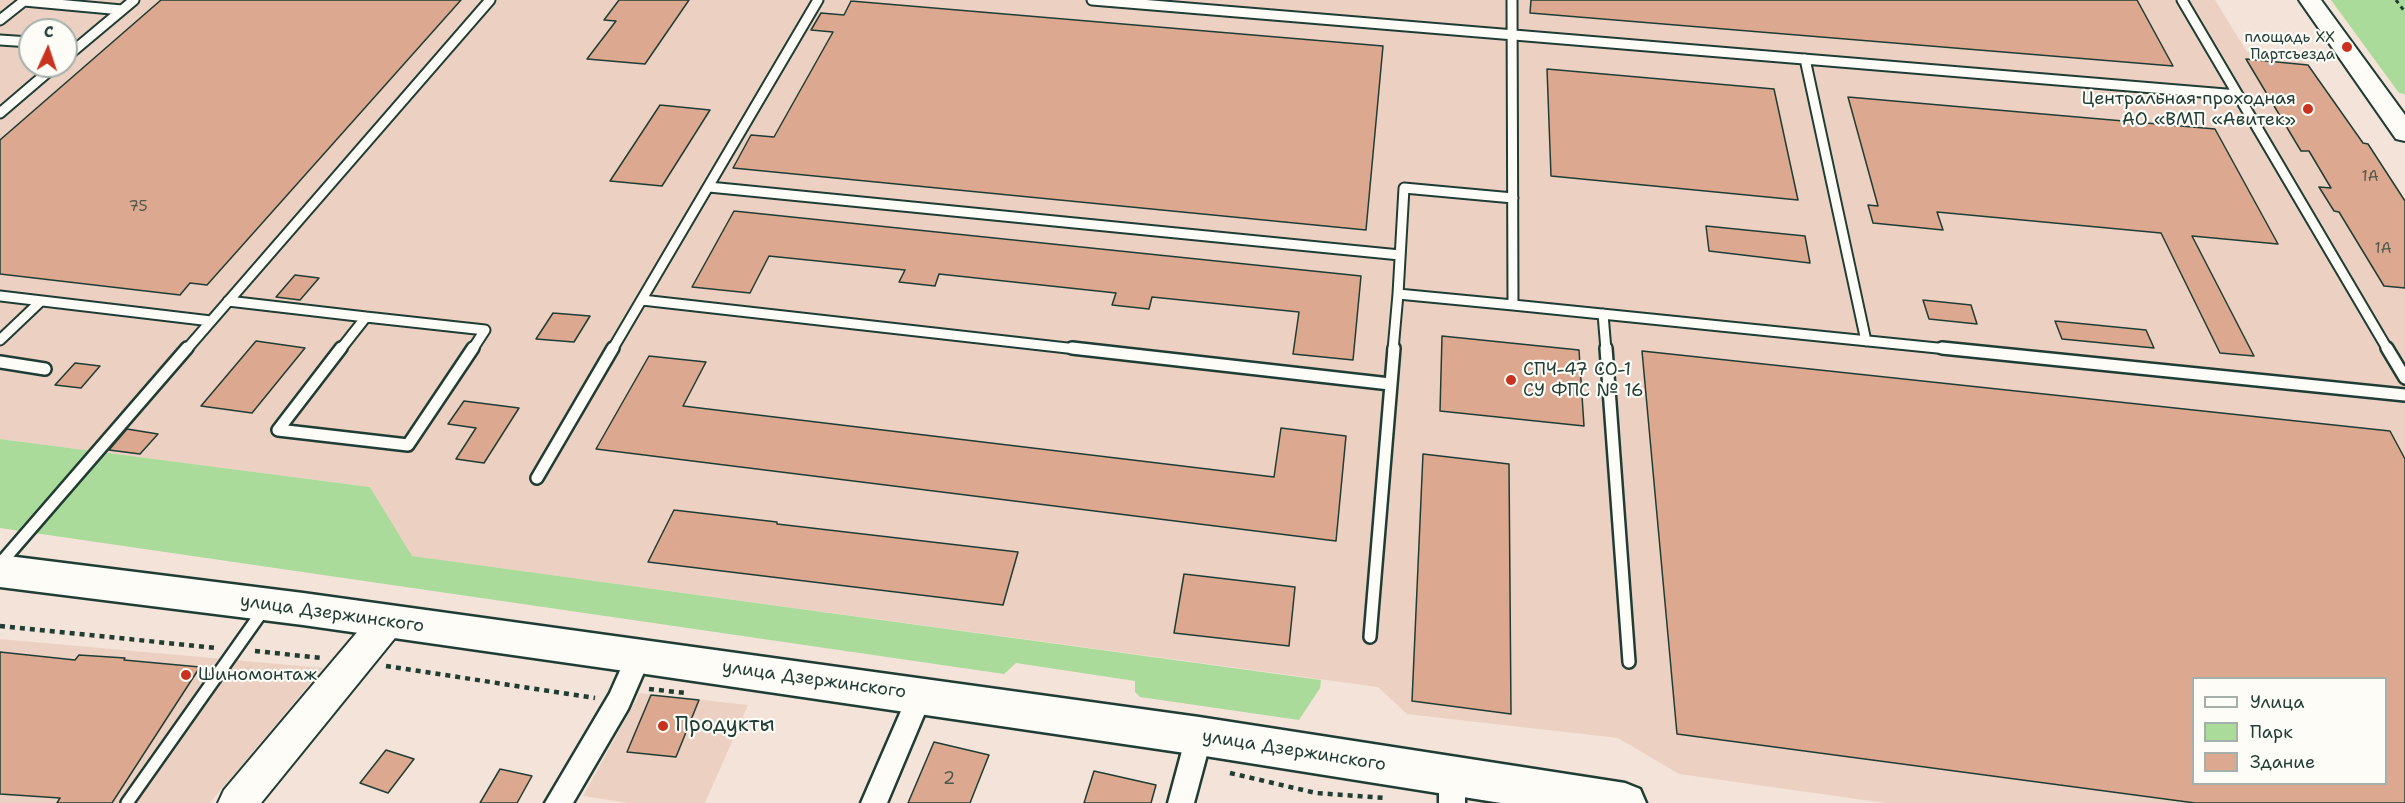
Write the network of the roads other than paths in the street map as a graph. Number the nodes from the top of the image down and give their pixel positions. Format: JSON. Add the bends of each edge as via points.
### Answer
{"nodes":[{"id":1,"x":134,"y":0,"type":"edge"},
{"id":2,"x":490,"y":0,"type":"edge"},
{"id":3,"x":818,"y":0,"type":"edge"},
{"id":4,"x":1092,"y":0,"type":"edge"},
{"id":5,"x":1512,"y":0,"type":"edge"},
{"id":6,"x":2182,"y":0,"type":"edge"},
{"id":7,"x":2310,"y":0,"type":"edge"},
{"id":8,"x":1146,"y":2,"type":"edge"},
{"id":9,"x":122,"y":10,"type":"junction"},
{"id":10,"x":0,"y":20,"type":"edge"},
{"id":11,"x":1512,"y":35,"type":"junction"},
{"id":12,"x":0,"y":40,"type":"edge"},
{"id":13,"x":18,"y":41,"type":"edge"},
{"id":14,"x":78,"y":47,"type":"edge"},
{"id":15,"x":1805,"y":59,"type":"junction"},
{"id":16,"x":42,"y":78,"type":"edge"},
{"id":17,"x":2238,"y":95,"type":"junction"},
{"id":18,"x":0,"y":113,"type":"edge"},
{"id":19,"x":2401,"y":121,"type":"edge"},
{"id":20,"x":708,"y":187,"type":"junction"},
{"id":21,"x":1512,"y":198,"type":"junction"},
{"id":22,"x":1400,"y":255,"type":"junction"},
{"id":23,"x":1398,"y":294,"type":"junction"},
{"id":24,"x":0,"y":296,"type":"edge"},
{"id":25,"x":642,"y":300,"type":"junction"},
{"id":26,"x":42,"y":301,"type":"junction"},
{"id":27,"x":228,"y":301,"type":"junction"},
{"id":28,"x":1513,"y":305,"type":"junction"},
{"id":29,"x":1603,"y":314,"type":"junction"},
{"id":30,"x":366,"y":316,"type":"junction"},
{"id":31,"x":211,"y":321,"type":"junction"},
{"id":32,"x":0,"y":340,"type":"edge"},
{"id":33,"x":1866,"y":341,"type":"junction"},
{"id":34,"x":0,"y":362,"type":"edge"},
{"id":35,"x":45,"y":369,"type":"dead end"},
{"id":36,"x":2405,"y":378,"type":"edge"},
{"id":37,"x":1390,"y":384,"type":"junction"},
{"id":38,"x":2405,"y":395,"type":"edge"},
{"id":39,"x":537,"y":478,"type":"dead end"},
{"id":40,"x":0,"y":564,"type":"edge"},
{"id":41,"x":0,"y":571,"type":"edge"},
{"id":42,"x":267,"y":604,"type":"junction"},
{"id":43,"x":387,"y":622,"type":"junction"},
{"id":44,"x":1370,"y":637,"type":"dead end"},
{"id":45,"x":639,"y":656,"type":"junction"},
{"id":46,"x":1629,"y":662,"type":"dead end"},
{"id":47,"x":920,"y":696,"type":"junction"},
{"id":48,"x":1195,"y":750,"type":"junction"},
{"id":49,"x":1452,"y":789,"type":"edge"},
{"id":50,"x":127,"y":803,"type":"edge"},
{"id":51,"x":237,"y":803,"type":"edge"},
{"id":52,"x":558,"y":803,"type":"edge"},
{"id":53,"x":874,"y":803,"type":"edge"},
{"id":54,"x":1181,"y":803,"type":"edge"},
{"id":55,"x":1625,"y":803,"type":"edge"}],
"edges":[{"from":1,"to":9,"type":"lane"},
{"from":2,"to":27,"type":"lane"},
{"from":3,"to":20,"type":"lane"},
{"from":4,"to":8,"type":"lane"},
{"from":5,"to":11,"type":"lane"},
{"from":6,"to":17,"type":"lane"},
{"from":7,"to":19,"type":"main road"},
{"from":8,"to":11,"type":"lane"},
{"from":9,"to":10,"type":"lane","via":[[24,1]]},
{"from":9,"to":14,"type":"lane"},
{"from":11,"to":15,"type":"lane"},
{"from":11,"to":21,"type":"lane"},
{"from":12,"to":13,"type":"lane"},
{"from":15,"to":17,"type":"lane"},
{"from":15,"to":33,"type":"lane"},
{"from":16,"to":18,"type":"lane"},
{"from":17,"to":36,"type":"lane"},
{"from":20,"to":22,"type":"lane"},
{"from":20,"to":25,"type":"lane"},
{"from":21,"to":22,"type":"lane","via":[[1404,188]]},
{"from":21,"to":28,"type":"lane"},
{"from":22,"to":23,"type":"lane"},
{"from":23,"to":28,"type":"lane"},
{"from":23,"to":37,"type":"lane"},
{"from":24,"to":26,"type":"lane"},
{"from":25,"to":37,"type":"lane"},
{"from":25,"to":39,"type":"lane"},
{"from":26,"to":31,"type":"lane"},
{"from":26,"to":32,"type":"lane"},
{"from":27,"to":30,"type":"lane"},
{"from":27,"to":31,"type":"lane"},
{"from":28,"to":29,"type":"lane"},
{"from":29,"to":33,"type":"lane"},
{"from":29,"to":46,"type":"lane"},
{"from":30,"to":30,"type":"lane","via":[[485,330],[408,445],[278,430]]},
{"from":31,"to":40,"type":"lane"},
{"from":33,"to":38,"type":"lane"},
{"from":34,"to":35,"type":"lane"},
{"from":37,"to":44,"type":"lane"},
{"from":41,"to":42,"type":"highway","name":"улица Дзержинского"},
{"from":42,"to":43,"type":"highway","name":"улица Дзержинского"},
{"from":42,"to":50,"type":"lane"},
{"from":43,"to":45,"type":"highway","name":"улица Дзержинского"},
{"from":43,"to":51,"type":"main road"},
{"from":45,"to":47,"type":"highway","name":"улица Дзержинского"},
{"from":45,"to":52,"type":"street","via":[[619,701]]},
{"from":47,"to":48,"type":"highway","name":"улица Дзержинского"},
{"from":47,"to":53,"type":"street"},
{"from":48,"to":49,"type":"highway","name":"улица Дзержинского"},
{"from":48,"to":54,"type":"street"},
{"from":49,"to":55,"type":"highway","name":"улица Дзержинского"}]}
